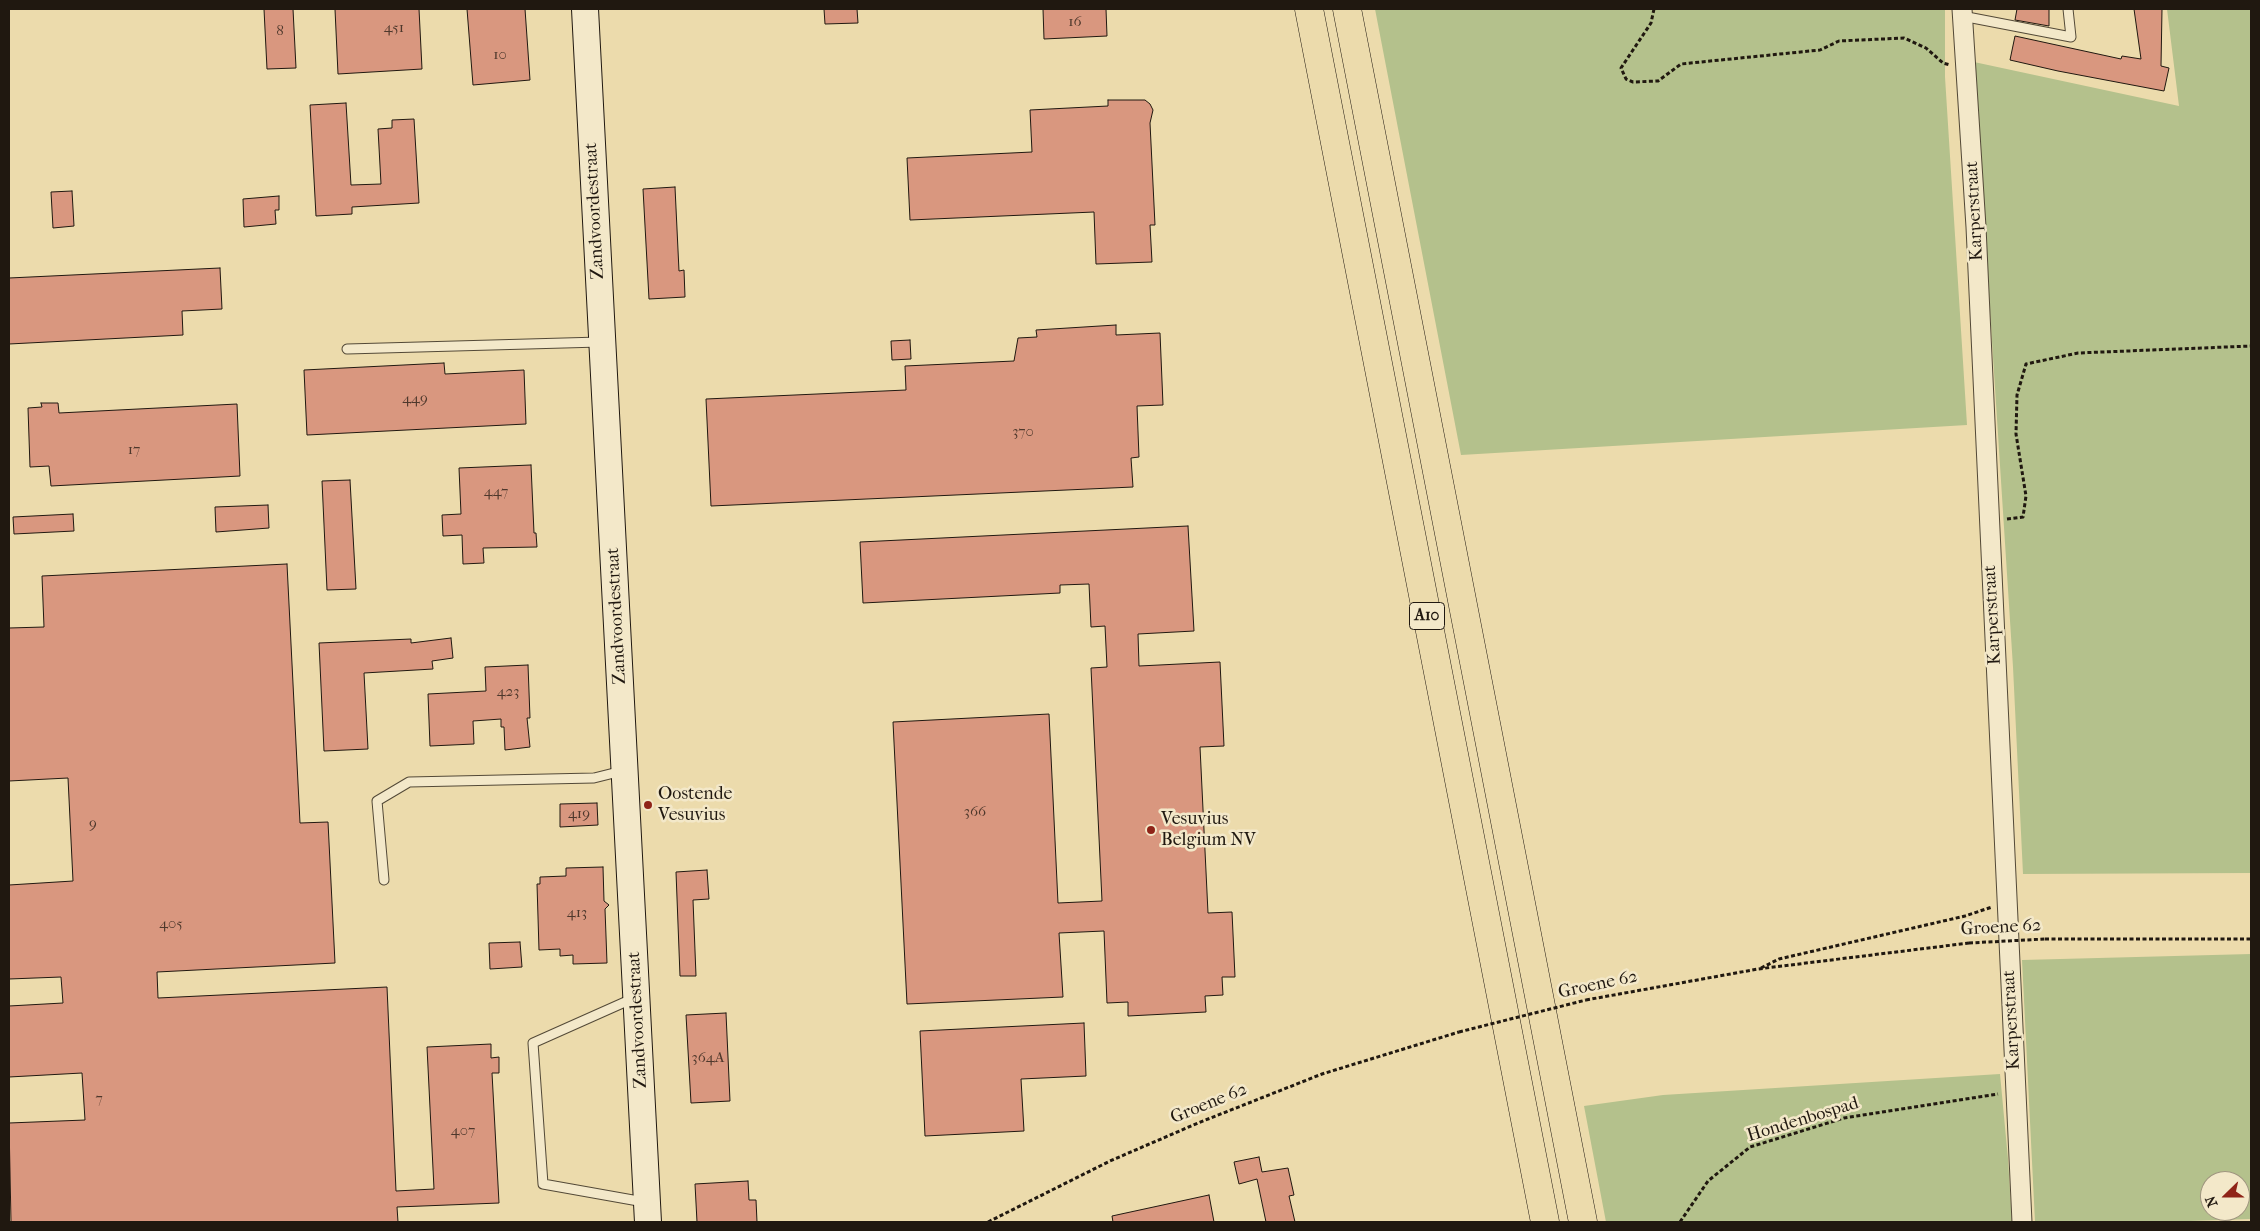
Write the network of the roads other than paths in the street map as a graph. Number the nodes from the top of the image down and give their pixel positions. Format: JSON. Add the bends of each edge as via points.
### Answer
{"nodes":[{"id":1,"x":585,"y":9,"type":"edge"},
{"id":2,"x":1309,"y":9,"type":"edge"},
{"id":3,"x":1347,"y":9,"type":"edge"},
{"id":4,"x":2068,"y":9,"type":"edge"},
{"id":5,"x":1962,"y":12,"type":"edge"},
{"id":6,"x":602,"y":342,"type":"junction"},
{"id":7,"x":347,"y":349,"type":"dead end"},
{"id":8,"x":625,"y":771,"type":"junction"},
{"id":9,"x":384,"y":880,"type":"dead end"},
{"id":10,"x":636,"y":997,"type":"junction"},
{"id":11,"x":648,"y":1212,"type":"edge"},
{"id":12,"x":1545,"y":1222,"type":"edge"},
{"id":13,"x":1583,"y":1222,"type":"edge"},
{"id":14,"x":2022,"y":1222,"type":"edge"}],
"edges":[{"from":1,"to":6,"type":"main road","name":"Zandvoordestraat"},
{"from":2,"to":12,"type":"highway","number":"A10"},
{"from":3,"to":13,"type":"highway","number":"A10"},
{"from":4,"to":5,"type":"lane","via":[[2071,38]]},
{"from":5,"to":14,"type":"street","name":"Karperstraat","via":[[1976,227]]},
{"from":6,"to":7,"type":"lane"},
{"from":6,"to":8,"type":"main road","name":"Zandvoordestraat"},
{"from":8,"to":9,"type":"lane","via":[[594,778],[409,782],[376,801]]},
{"from":8,"to":10,"type":"main road","name":"Zandvoordestraat"},
{"from":10,"to":11,"type":"main road","name":"Zandvoordestraat"},
{"from":10,"to":11,"type":"lane","via":[[533,1043],[543,1184]]}]}
